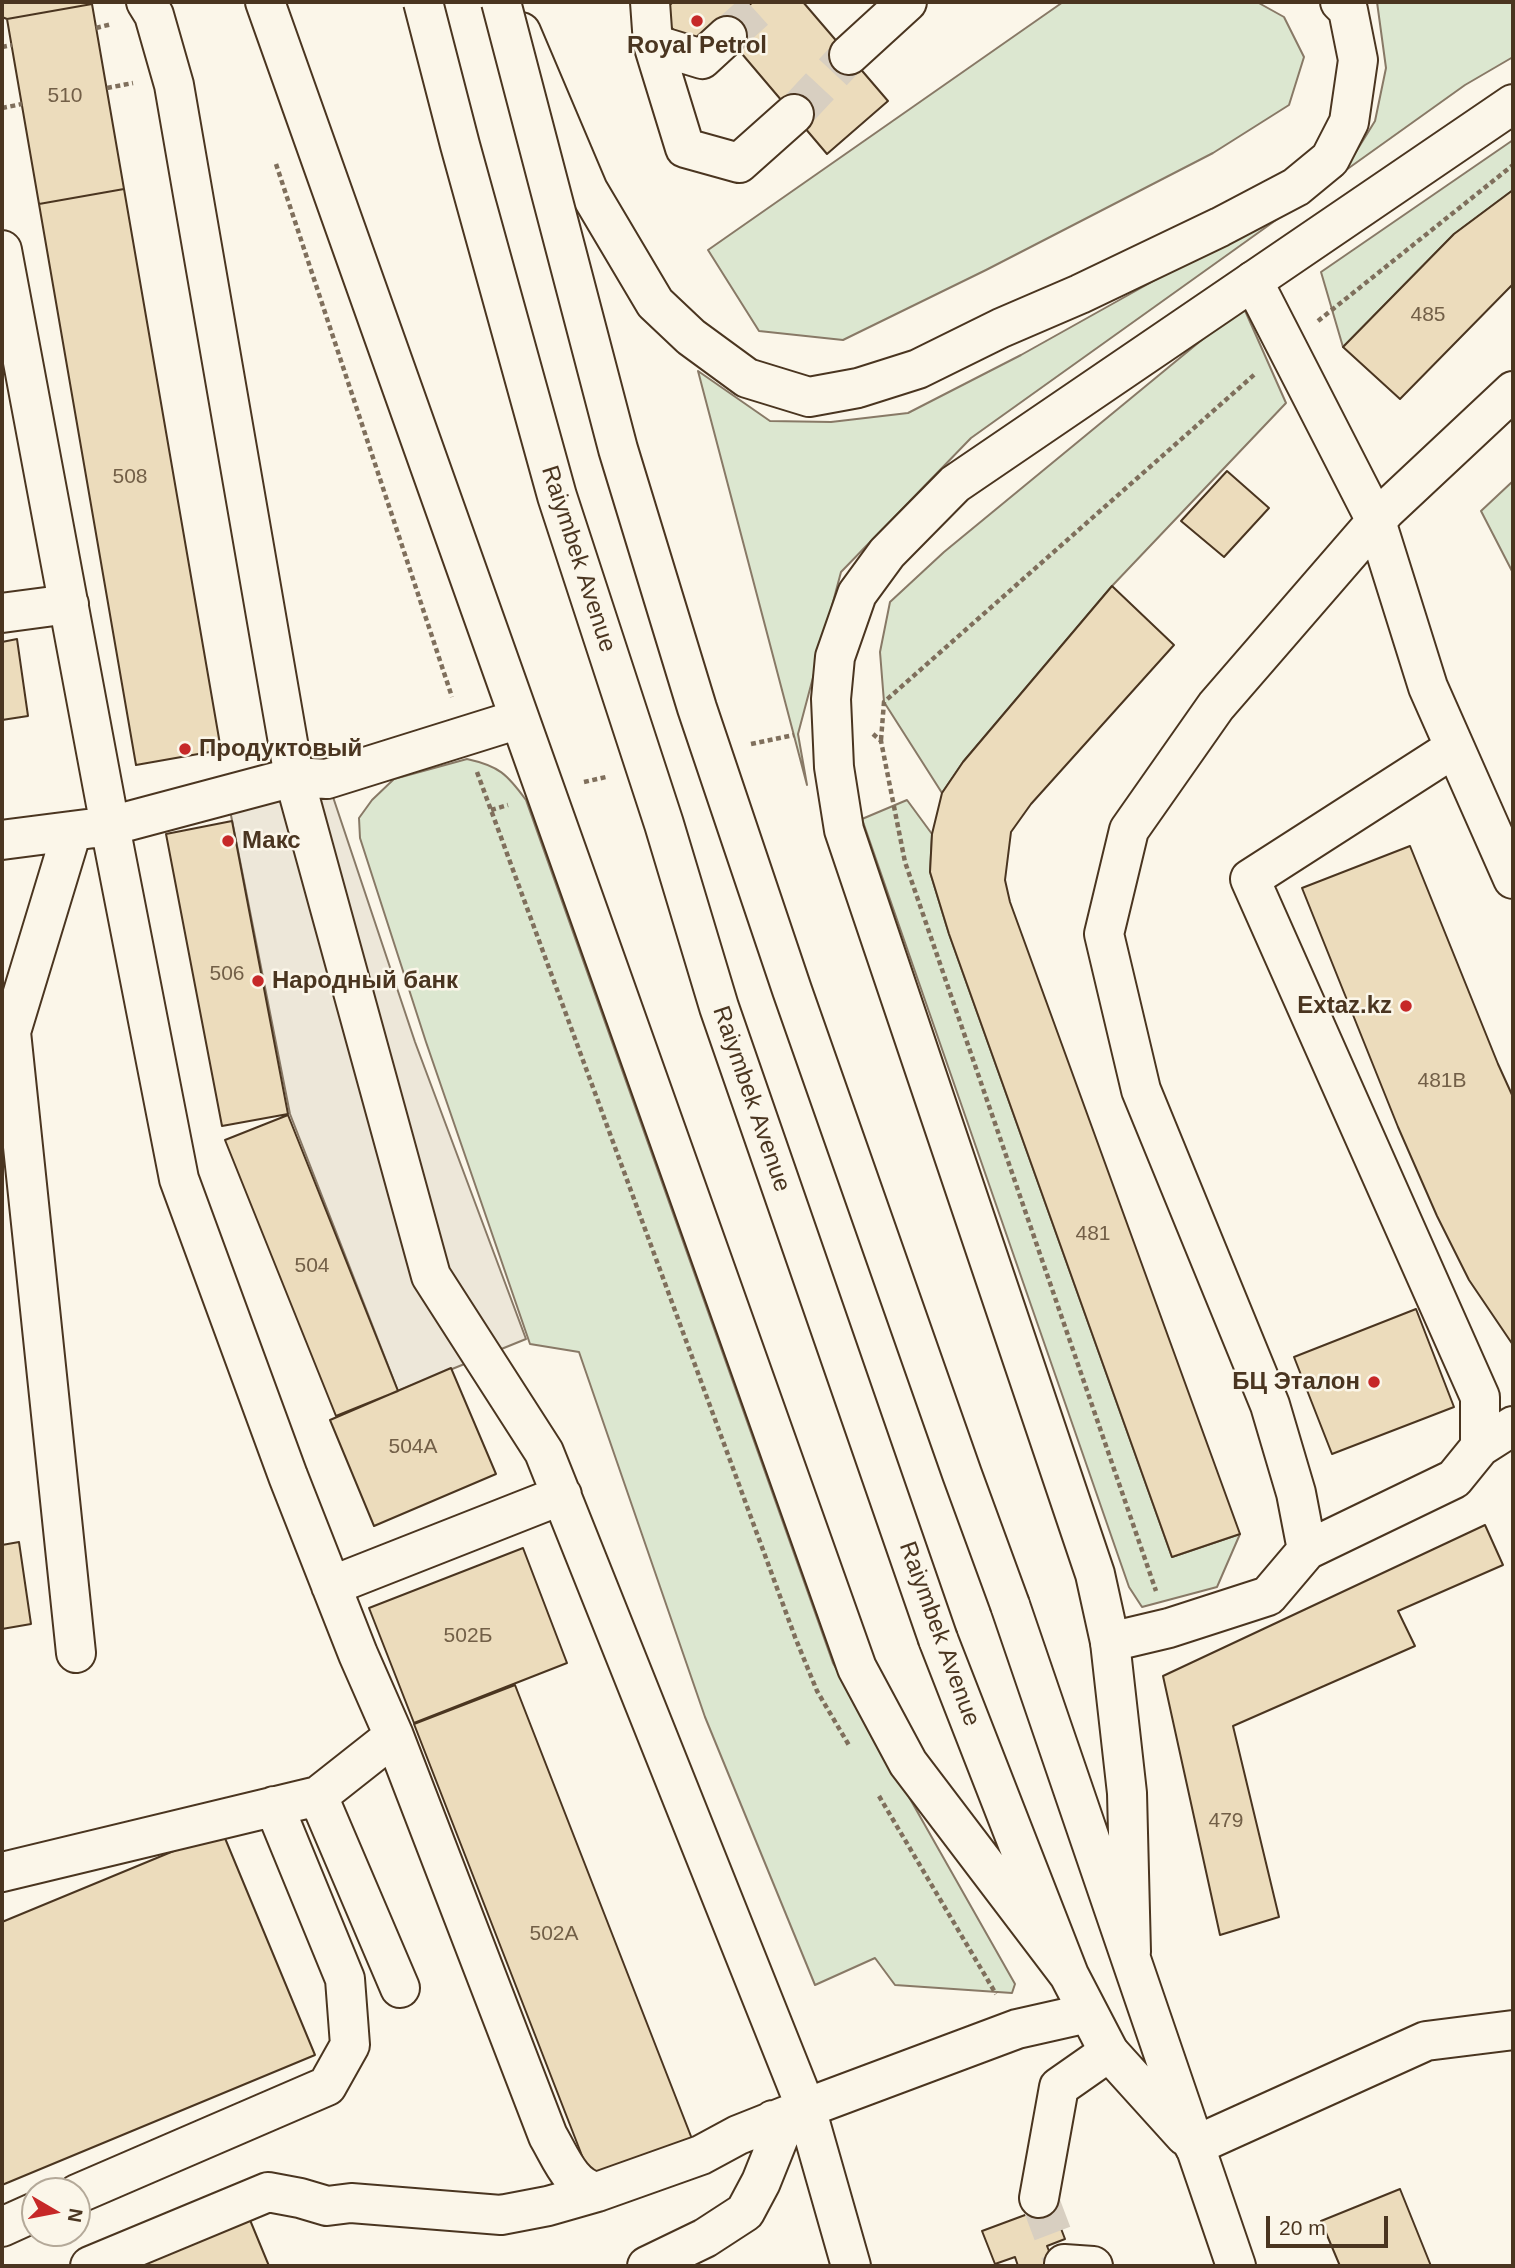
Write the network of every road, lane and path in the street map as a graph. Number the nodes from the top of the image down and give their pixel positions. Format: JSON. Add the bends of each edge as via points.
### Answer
{"nodes":[{"id":1,"x":146,"y":2,"type":"edge"},
{"id":2,"x":265,"y":2,"type":"edge"},
{"id":3,"x":423,"y":2,"type":"edge"},
{"id":4,"x":501,"y":2,"type":"edge"},
{"id":5,"x":508,"y":2,"type":"edge"},
{"id":6,"x":650,"y":2,"type":"edge"},
{"id":7,"x":906,"y":2,"type":"edge"},
{"id":8,"x":1340,"y":2,"type":"edge"},
{"id":9,"x":727,"y":36,"type":"tunnel mouth"},
{"id":10,"x":653,"y":44,"type":"junction"},
{"id":11,"x":12,"y":45,"type":"dead end"},
{"id":12,"x":2,"y":47,"type":"edge"},
{"id":13,"x":849,"y":55,"type":"tunnel mouth"},
{"id":14,"x":22,"y":104,"type":"dead end"},
{"id":15,"x":1513,"y":104,"type":"edge"},
{"id":16,"x":2,"y":108,"type":"edge"},
{"id":17,"x":794,"y":114,"type":"tunnel mouth"},
{"id":18,"x":1513,"y":165,"type":"edge"},
{"id":19,"x":2,"y":250,"type":"edge"},
{"id":20,"x":1253,"y":281,"type":"junction"},
{"id":21,"x":1286,"y":346,"type":"junction"},
{"id":22,"x":12,"y":350,"type":"edge"},
{"id":23,"x":1513,"y":391,"type":"edge"},
{"id":24,"x":1376,"y":521,"type":"junction"},
{"id":25,"x":69,"y":604,"type":"junction"},
{"id":26,"x":2,"y":613,"type":"edge"},
{"id":27,"x":519,"y":719,"type":"junction"},
{"id":28,"x":865,"y":728,"type":"dead end"},
{"id":29,"x":881,"y":741,"type":"junction"},
{"id":30,"x":1454,"y":748,"type":"junction"},
{"id":31,"x":294,"y":777,"type":"junction"},
{"id":32,"x":110,"y":826,"type":"junction"},
{"id":33,"x":72,"y":831,"type":"junction"},
{"id":34,"x":2,"y":840,"type":"edge"},
{"id":35,"x":1513,"y":879,"type":"edge"},
{"id":36,"x":1513,"y":1426,"type":"edge"},
{"id":37,"x":1480,"y":1447,"type":"junction"},
{"id":38,"x":562,"y":1495,"type":"junction"},
{"id":39,"x":1307,"y":1550,"type":"junction"},
{"id":40,"x":331,"y":1586,"type":"junction"},
{"id":41,"x":1169,"y":1628,"type":"junction"},
{"id":42,"x":1110,"y":1642,"type":"junction"},
{"id":43,"x":76,"y":1653,"type":"dead end"},
{"id":44,"x":394,"y":1736,"type":"junction"},
{"id":45,"x":318,"y":1796,"type":"junction"},
{"id":46,"x":274,"y":1806,"type":"junction"},
{"id":47,"x":2,"y":1872,"type":"edge"},
{"id":48,"x":1131,"y":1952,"type":"junction"},
{"id":49,"x":1069,"y":1975,"type":"junction"},
{"id":50,"x":400,"y":1988,"type":"dead end"},
{"id":51,"x":1088,"y":2013,"type":"junction"},
{"id":52,"x":1513,"y":2030,"type":"edge"},
{"id":53,"x":1109,"y":2052,"type":"junction"},
{"id":54,"x":789,"y":2114,"type":"junction"},
{"id":55,"x":1194,"y":2146,"type":"junction"},
{"id":56,"x":91,"y":2188,"type":"edge"},
{"id":57,"x":597,"y":2192,"type":"junction"},
{"id":58,"x":1039,"y":2198,"type":"tunnel mouth"},
{"id":59,"x":21,"y":2218,"type":"edge"},
{"id":60,"x":2,"y":2227,"type":"edge"},
{"id":61,"x":90,"y":2266,"type":"edge"},
{"id":62,"x":647,"y":2266,"type":"edge"},
{"id":63,"x":851,"y":2266,"type":"edge"},
{"id":64,"x":1236,"y":2266,"type":"edge"}],
"edges":[{"from":1,"to":31,"type":"main road","via":[[174,85]]},
{"from":2,"to":27,"type":"main road"},
{"from":3,"to":49,"type":"main road","name":"Raiymbek Avenue","bridge":true,"via":[[557,496],[719,1007],[938,1639]]},
{"from":4,"to":48,"type":"main road","name":"Raiymbek Avenue","bridge":true,"via":[[618,449],[697,708]]},
{"from":5,"to":8,"type":"main road","via":[[587,190],[655,303],[691,337],[747,378],[809,397],[918,369],[1296,187],[1329,159],[1349,122],[1358,60],[1348,10]]},
{"from":6,"to":10,"type":"main road"},
{"from":7,"to":13,"type":"main road"},
{"from":9,"to":10,"type":"main road","via":[[702,59]]},
{"from":10,"to":17,"type":"main road","via":[[685,148],[739,163]]},
{"from":11,"to":12,"type":"path"},
{"from":14,"to":16,"type":"path"},
{"from":15,"to":20,"type":"main road"},
{"from":18,"to":21,"type":"path"},
{"from":19,"to":22,"type":"main road"},
{"from":20,"to":21,"type":"main road"},
{"from":20,"to":42,"type":"main road","via":[[955,484],[887,553],[857,594],[835,657],[832,740],[844,830],[1095,1574]]},
{"from":21,"to":24,"type":"main road"},
{"from":21,"to":29,"type":"path","via":[[884,702]]},
{"from":22,"to":25,"type":"main road"},
{"from":23,"to":24,"type":"main road"},
{"from":24,"to":30,"type":"main road","via":[[1427,687]]},
{"from":24,"to":39,"type":"main road","via":[[1216,706],[1129,830],[1104,934],[1141,1090],[1270,1405]]},
{"from":25,"to":26,"type":"main road"},
{"from":25,"to":32,"type":"main road"},
{"from":27,"to":31,"type":"main road","via":[[327,779]]},
{"from":27,"to":49,"type":"main road","via":[[857,1668],[908,1763]]},
{"from":28,"to":29,"type":"path"},
{"from":29,"to":41,"type":"path","via":[[905,862]]},
{"from":30,"to":35,"type":"main road"},
{"from":30,"to":37,"type":"main road","via":[[1250,879],[1480,1397]]},
{"from":31,"to":32,"type":"main road"},
{"from":31,"to":38,"type":"main road","via":[[431,1276],[544,1452]]},
{"from":32,"to":33,"type":"main road"},
{"from":32,"to":40,"type":"main road","via":[[178,1179]]},
{"from":33,"to":34,"type":"main road"},
{"from":33,"to":43,"type":"main road","via":[[11,1031]]},
{"from":36,"to":37,"type":"main road"},
{"from":37,"to":39,"type":"main road","via":[[1454,1479]]},
{"from":38,"to":40,"type":"main road"},
{"from":38,"to":54,"type":"main road"},
{"from":39,"to":41,"type":"main road","via":[[1268,1596]]},
{"from":40,"to":44,"type":"main road"},
{"from":41,"to":42,"type":"main road"},
{"from":42,"to":48,"type":"main road","via":[[1127,1793]]},
{"from":44,"to":45,"type":"main road"},
{"from":44,"to":57,"type":"main road","via":[[548,2136],[575,2182]]},
{"from":45,"to":46,"type":"main road"},
{"from":45,"to":50,"type":"main road"},
{"from":46,"to":47,"type":"main road"},
{"from":46,"to":56,"type":"main road","via":[[345,1979],[350,2045],[327,2086]]},
{"from":48,"to":55,"type":"main road","name":"Raiymbek Avenue"},
{"from":49,"to":51,"type":"main road","name":"Raiymbek Avenue"},
{"from":51,"to":53,"type":"main road","name":"Raiymbek Avenue"},
{"from":51,"to":54,"type":"main road","via":[[1017,2029]]},
{"from":52,"to":55,"type":"main road","via":[[1426,2042]]},
{"from":53,"to":55,"type":"main road","name":"Raiymbek Avenue"},
{"from":53,"to":58,"type":"main road","via":[[1059,2087]]},
{"from":54,"to":57,"type":"main road","via":[[701,2155]]},
{"from":54,"to":62,"type":"main road","via":[[745,2212]]},
{"from":54,"to":63,"type":"main road"},
{"from":55,"to":64,"type":"main road","name":"Raiymbek Avenue"},
{"from":57,"to":61,"type":"main road","via":[[501,2215],[351,2203],[327,2206],[268,2192]]},
{"from":59,"to":60,"type":"main road"}]}
